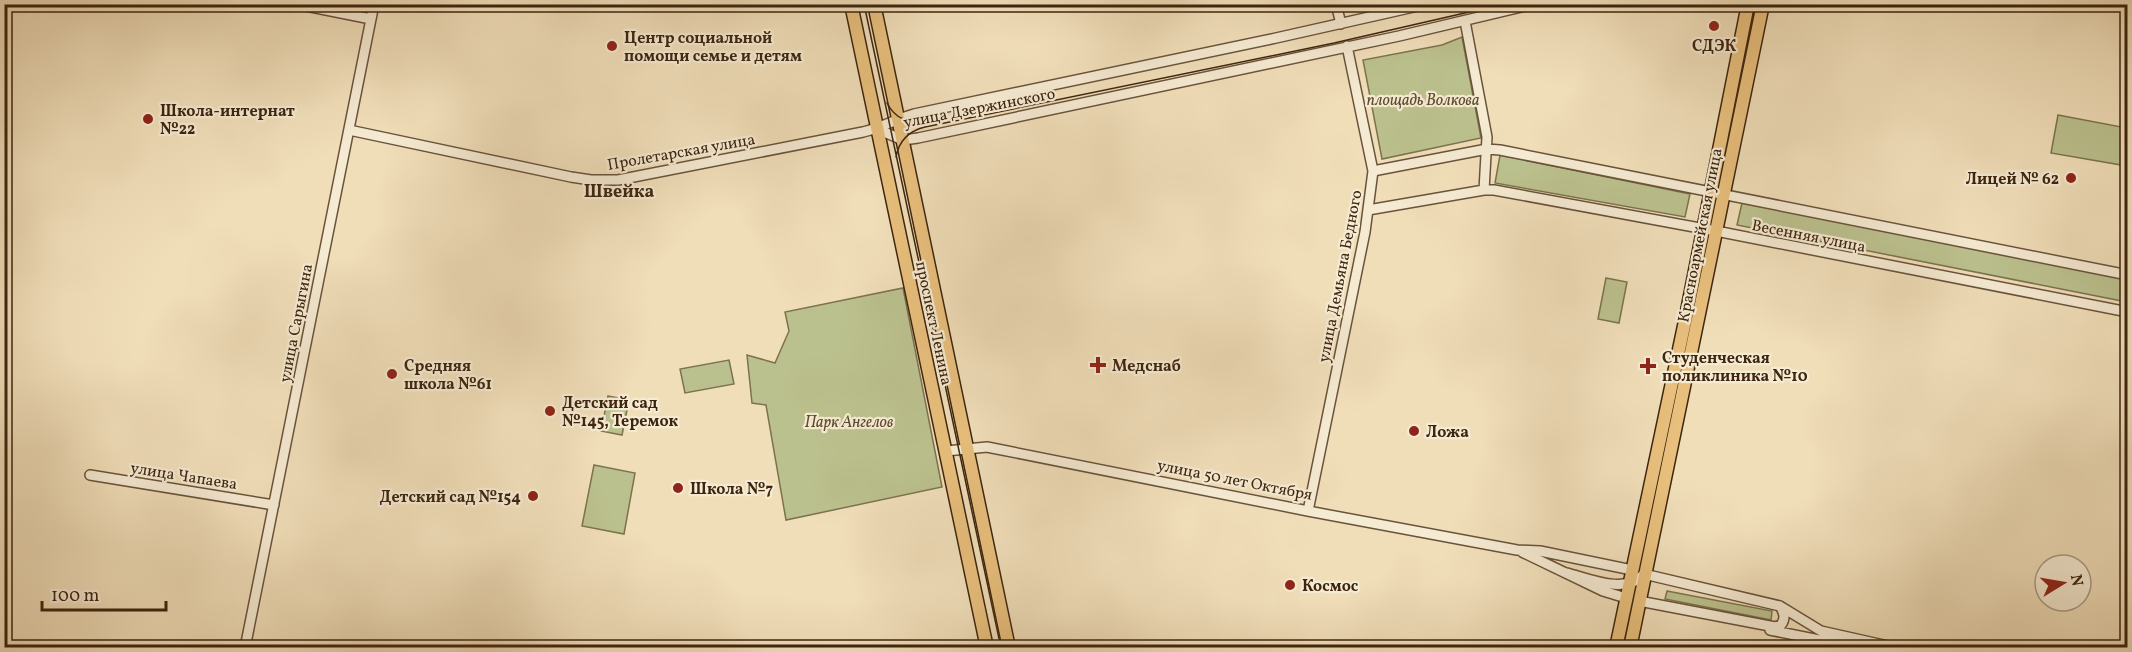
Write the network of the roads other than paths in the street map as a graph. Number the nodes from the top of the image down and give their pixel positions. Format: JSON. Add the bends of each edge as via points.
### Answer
{"nodes":[{"id":1,"x":296,"y":4,"type":"edge"},
{"id":2,"x":374,"y":4,"type":"edge"},
{"id":3,"x":851,"y":4,"type":"edge"},
{"id":4,"x":874,"y":4,"type":"edge"},
{"id":5,"x":1336,"y":4,"type":"edge"},
{"id":6,"x":1427,"y":4,"type":"edge"},
{"id":7,"x":1534,"y":4,"type":"edge"},
{"id":8,"x":1748,"y":4,"type":"edge"},
{"id":9,"x":1763,"y":4,"type":"edge"},
{"id":10,"x":371,"y":19,"type":"junction"},
{"id":11,"x":1465,"y":21,"type":"junction"},
{"id":12,"x":1341,"y":24,"type":"junction"},
{"id":13,"x":1347,"y":46,"type":"junction"},
{"id":14,"x":898,"y":118,"type":"junction"},
{"id":15,"x":877,"y":129,"type":"junction"},
{"id":16,"x":349,"y":130,"type":"junction"},
{"id":17,"x":903,"y":140,"type":"junction"},
{"id":18,"x":1487,"y":149,"type":"junction"},
{"id":19,"x":1373,"y":171,"type":"junction"},
{"id":20,"x":1484,"y":190,"type":"junction"},
{"id":21,"x":1710,"y":192,"type":"junction"},
{"id":22,"x":1724,"y":195,"type":"junction"},
{"id":23,"x":1368,"y":210,"type":"junction"},
{"id":24,"x":1703,"y":229,"type":"junction"},
{"id":25,"x":1716,"y":231,"type":"junction"},
{"id":26,"x":2127,"y":275,"type":"edge"},
{"id":27,"x":2127,"y":312,"type":"edge"},
{"id":28,"x":966,"y":448,"type":"junction"},
{"id":29,"x":946,"y":451,"type":"junction"},
{"id":30,"x":90,"y":475,"type":"dead end"},
{"id":31,"x":274,"y":505,"type":"junction"},
{"id":32,"x":1308,"y":511,"type":"junction"},
{"id":33,"x":1517,"y":550,"type":"junction"},
{"id":34,"x":1632,"y":570,"type":"junction"},
{"id":35,"x":1567,"y":573,"type":"junction"},
{"id":36,"x":1644,"y":574,"type":"junction"},
{"id":37,"x":1629,"y":584,"type":"junction"},
{"id":38,"x":1626,"y":598,"type":"junction"},
{"id":39,"x":1639,"y":601,"type":"junction"},
{"id":40,"x":1780,"y":606,"type":"junction"},
{"id":41,"x":1748,"y":623,"type":"junction"},
{"id":42,"x":246,"y":648,"type":"edge"},
{"id":43,"x":987,"y":648,"type":"edge"},
{"id":44,"x":1009,"y":648,"type":"edge"},
{"id":45,"x":1617,"y":648,"type":"edge"},
{"id":46,"x":1630,"y":648,"type":"edge"},
{"id":47,"x":1859,"y":648,"type":"edge"},
{"id":48,"x":1897,"y":648,"type":"edge"}],
"edges":[{"from":1,"to":10,"type":"street"},
{"from":2,"to":10,"type":"street","name":"улица Сарыгина"},
{"from":3,"to":15,"type":"main road","name":"проспект Ленина"},
{"from":4,"to":14,"type":"main road","name":"проспект Ленина"},
{"from":5,"to":12,"type":"street"},
{"from":6,"to":12,"type":"street","name":"улица Дзержинского"},
{"from":7,"to":11,"type":"street","name":"улица Дзержинского"},
{"from":8,"to":21,"type":"main road","name":"Красноармейская улица"},
{"from":9,"to":22,"type":"main road","name":"Красноармейская улица"},
{"from":10,"to":16,"type":"street","name":"улица Сарыгина"},
{"from":11,"to":13,"type":"street","name":"улица Дзержинского"},
{"from":11,"to":18,"type":"street"},
{"from":12,"to":14,"type":"street","name":"улица Дзержинского"},
{"from":13,"to":17,"type":"street","name":"улица Дзержинского"},
{"from":13,"to":19,"type":"street","name":"улица Демьяна Бедного"},
{"from":14,"to":15,"type":"street","name":"улица Дзержинского"},
{"from":14,"to":17,"type":"main road","name":"проспект Ленина"},
{"from":15,"to":16,"type":"street","name":"Пролетарская улица","via":[[608,181]]},
{"from":15,"to":17,"type":"street","name":"улица Дзержинского"},
{"from":15,"to":29,"type":"main road","name":"проспект Ленина"},
{"from":16,"to":31,"type":"street","name":"улица Сарыгина"},
{"from":17,"to":28,"type":"main road","name":"проспект Ленина"},
{"from":18,"to":19,"type":"street","name":"Весенняя улица"},
{"from":18,"to":20,"type":"street"},
{"from":18,"to":21,"type":"street","name":"Весенняя улица"},
{"from":19,"to":23,"type":"street","name":"улица Демьяна Бедного"},
{"from":20,"to":23,"type":"street","name":"Весенняя улица"},
{"from":20,"to":24,"type":"street","name":"Весенняя улица"},
{"from":21,"to":22,"type":"street","name":"Весенняя улица"},
{"from":21,"to":24,"type":"main road","name":"Красноармейская улица"},
{"from":22,"to":25,"type":"main road","name":"Красноармейская улица"},
{"from":22,"to":26,"type":"street","name":"Весенняя улица"},
{"from":23,"to":32,"type":"street","name":"улица Демьяна Бедного"},
{"from":24,"to":25,"type":"street","name":"Весенняя улица"},
{"from":24,"to":34,"type":"main road","name":"Красноармейская улица"},
{"from":25,"to":27,"type":"street","name":"Весенняя улица"},
{"from":25,"to":36,"type":"main road","name":"Красноармейская улица"},
{"from":28,"to":29,"type":"street","name":"улица 50 лет Октября"},
{"from":28,"to":32,"type":"street","name":"улица 50 лет Октября","via":[[987,447]]},
{"from":28,"to":44,"type":"main road","name":"проспект Ленина"},
{"from":29,"to":43,"type":"main road","name":"проспект Ленина"},
{"from":30,"to":31,"type":"street","name":"улица Чапаева"},
{"from":31,"to":42,"type":"street","name":"улица Сарыгина"},
{"from":32,"to":33,"type":"street","name":"улица 50 лет Октября"},
{"from":33,"to":34,"type":"street","name":"улица 50 лет Октября"},
{"from":33,"to":35,"type":"street","name":"улица 50 лет Октября"},
{"from":34,"to":36,"type":"main road","name":"улица 50 лет Октября"},
{"from":34,"to":37,"type":"main road","name":"Красноармейская улица"},
{"from":35,"to":37,"type":"street"},
{"from":35,"to":38,"type":"street","name":"улица 50 лет Октября"},
{"from":36,"to":37,"type":"street"},
{"from":36,"to":39,"type":"main road","name":"Красноармейская улица"},
{"from":36,"to":40,"type":"street","name":"улица 50 лет Октября"},
{"from":37,"to":38,"type":"main road","name":"Красноармейская улица"},
{"from":38,"to":39,"type":"main road","name":"улица 50 лет Октября"},
{"from":38,"to":45,"type":"main road","name":"Красноармейская улица"},
{"from":39,"to":41,"type":"street","name":"улица 50 лет Октября"},
{"from":39,"to":46,"type":"main road","name":"Красноармейская улица"},
{"from":40,"to":41,"type":"street","name":"улица 50 лет Октября","via":[[1784,614],[1781,625]]},
{"from":40,"to":48,"type":"street","name":"улица 50 лет Октября","via":[[1821,631]]},
{"from":41,"to":47,"type":"street","name":"улица 50 лет Октября"}]}
